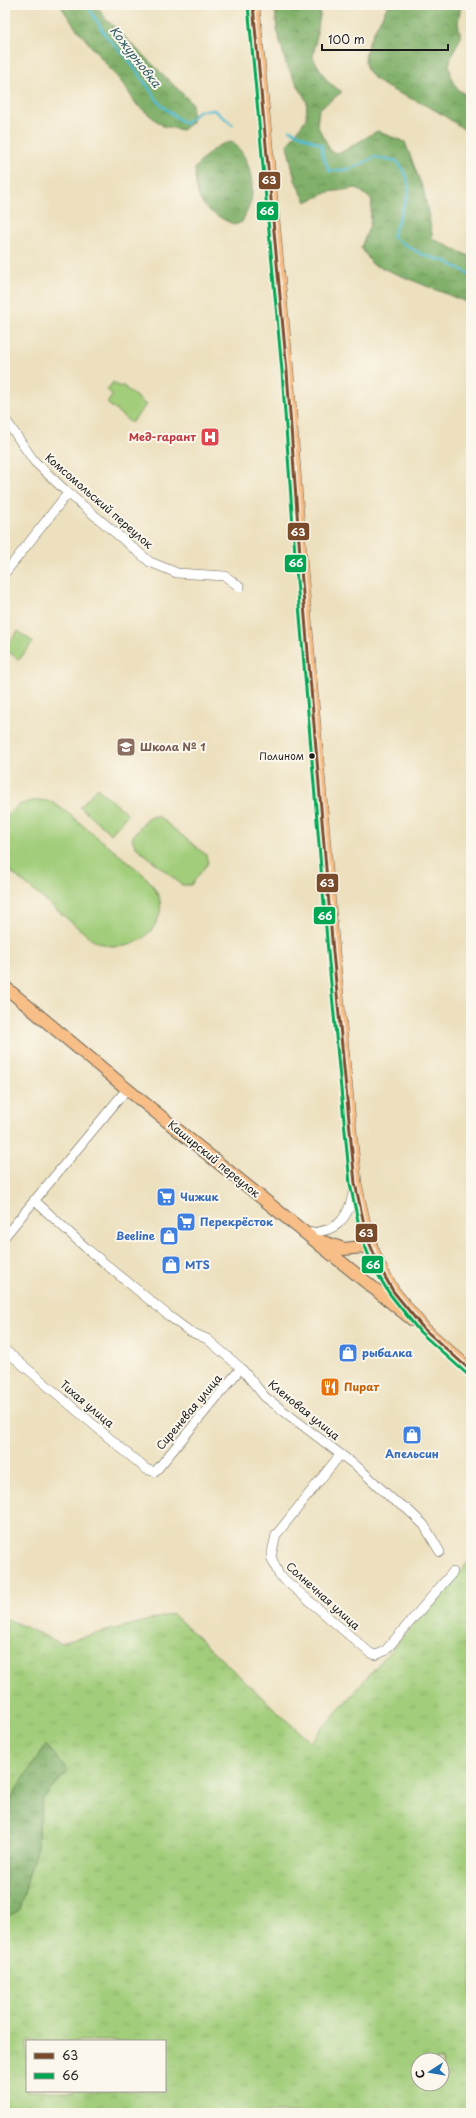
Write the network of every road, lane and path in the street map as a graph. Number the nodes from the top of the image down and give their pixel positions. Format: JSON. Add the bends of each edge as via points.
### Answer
{"nodes":[{"id":1,"x":253,"y":5,"type":"edge"},
{"id":2,"x":5,"y":419,"type":"edge"},
{"id":3,"x":68,"y":493,"type":"junction"},
{"id":4,"x":5,"y":573,"type":"edge"},
{"id":5,"x":240,"y":587,"type":"dead end"},
{"id":6,"x":5,"y":987,"type":"edge"},
{"id":7,"x":127,"y":1089,"type":"junction"},
{"id":8,"x":355,"y":1183,"type":"junction"},
{"id":9,"x":34,"y":1200,"type":"junction"},
{"id":10,"x":304,"y":1234,"type":"junction"},
{"id":11,"x":5,"y":1236,"type":"edge"},
{"id":12,"x":371,"y":1246,"type":"junction"},
{"id":13,"x":424,"y":1329,"type":"junction"},
{"id":14,"x":5,"y":1350,"type":"edge"},
{"id":15,"x":241,"y":1368,"type":"junction"},
{"id":16,"x":471,"y":1371,"type":"edge"},
{"id":17,"x":340,"y":1455,"type":"junction"},
{"id":18,"x":155,"y":1472,"type":"joint"},
{"id":19,"x":440,"y":1552,"type":"dead end"},
{"id":20,"x":453,"y":1572,"type":"dead end"}],
"edges":[{"from":1,"to":8,"type":"highway","via":[[286,356],[332,944]]},
{"from":2,"to":3,"type":"street","name":"Комсомольский переулок","via":[[34,461]]},
{"from":3,"to":4,"type":"street"},
{"from":3,"to":5,"type":"street","name":"Комсомольский переулок","via":[[150,562],[177,573],[225,576]]},
{"from":6,"to":7,"type":"main road","name":"Каширский переулок"},
{"from":7,"to":9,"type":"street"},
{"from":7,"to":10,"type":"main road","name":"Каширский переулок"},
{"from":8,"to":10,"type":"street","via":[[351,1205],[342,1222],[323,1232]]},
{"from":8,"to":12,"type":"highway"},
{"from":9,"to":11,"type":"street"},
{"from":9,"to":15,"type":"street","name":"Кленовая улица","via":[[86,1248],[169,1316],[189,1331],[207,1339]]},
{"from":10,"to":12,"type":"main road","via":[[344,1249]]},
{"from":10,"to":13,"type":"main road","name":"Каширский переулок"},
{"from":12,"to":13,"type":"highway","via":[[393,1291]]},
{"from":13,"to":16,"type":"highway"},
{"from":14,"to":18,"type":"street","name":"Тихая улица","via":[[146,1469]]},
{"from":15,"to":17,"type":"street","name":"Кленовая улица","via":[[265,1397]]},
{"from":15,"to":18,"type":"street","name":"Сиреневая улица"},
{"from":17,"to":19,"type":"street","name":"Кленовая улица","via":[[424,1525]]},
{"from":17,"to":20,"type":"street","name":"Солнечная улица","via":[[276,1535],[271,1558],[279,1575],[370,1654],[376,1655],[385,1651]]}]}
